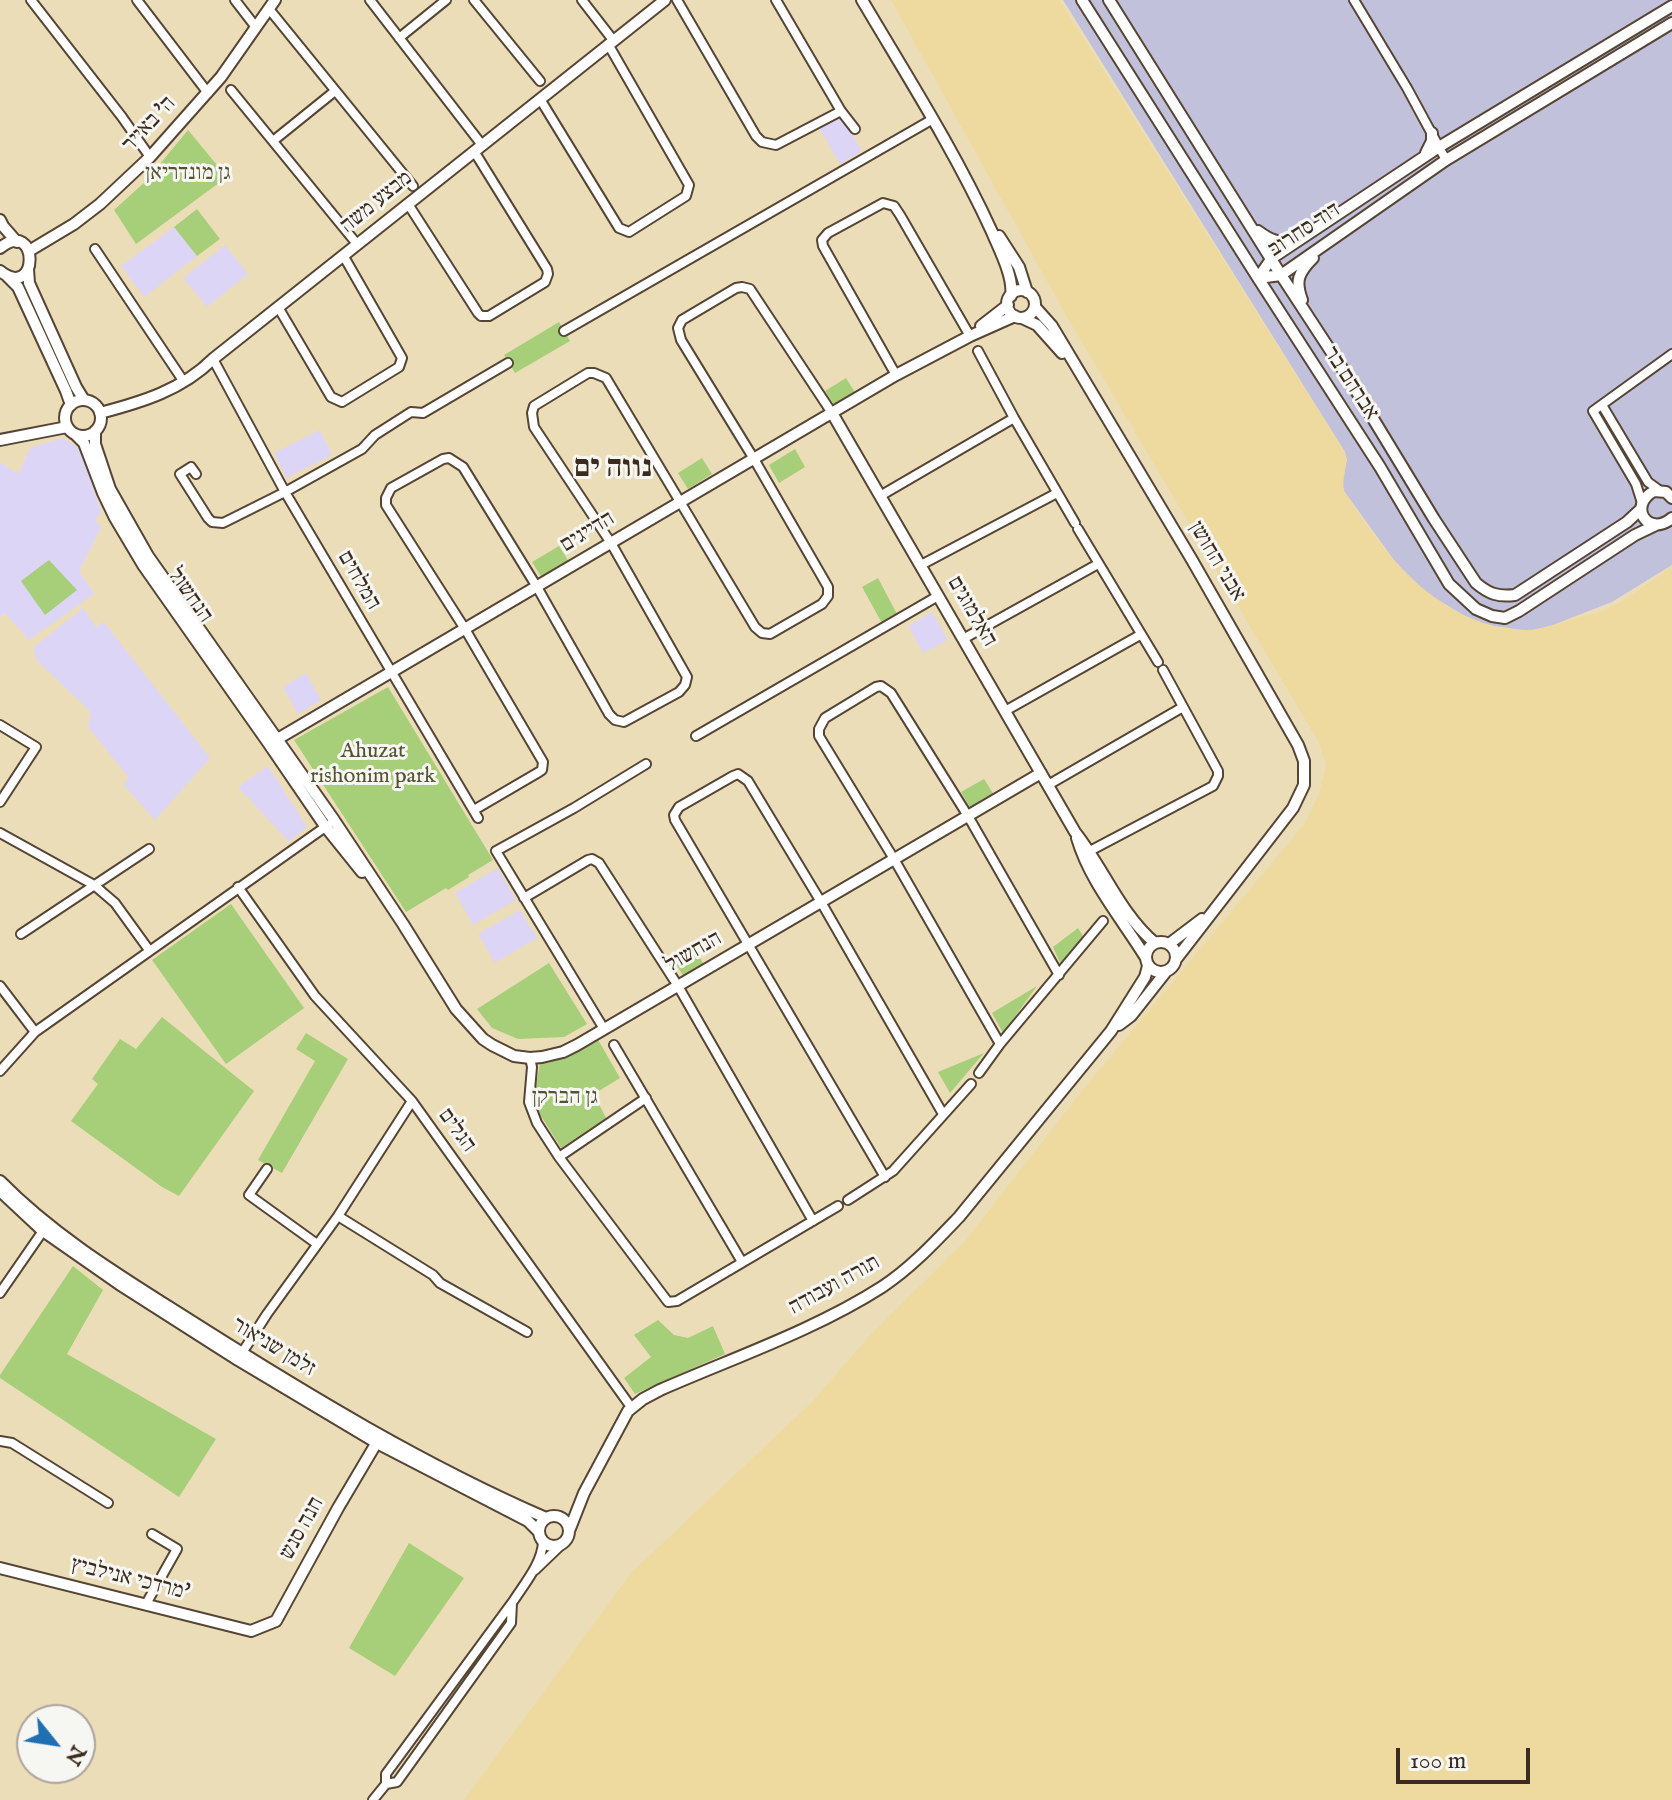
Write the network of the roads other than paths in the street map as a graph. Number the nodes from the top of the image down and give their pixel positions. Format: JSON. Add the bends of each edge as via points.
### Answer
{"nodes":[{"id":1,"x":31,"y":0,"type":"edge"},
{"id":2,"x":137,"y":0,"type":"edge"},
{"id":3,"x":235,"y":0,"type":"edge"},
{"id":4,"x":370,"y":0,"type":"edge"},
{"id":5,"x":446,"y":0,"type":"edge"},
{"id":6,"x":474,"y":0,"type":"edge"},
{"id":7,"x":582,"y":0,"type":"edge"},
{"id":8,"x":665,"y":0,"type":"edge"},
{"id":9,"x":677,"y":0,"type":"edge"},
{"id":10,"x":776,"y":0,"type":"edge"},
{"id":11,"x":862,"y":0,"type":"edge"},
{"id":12,"x":1082,"y":0,"type":"edge"},
{"id":13,"x":1109,"y":0,"type":"edge"},
{"id":14,"x":1354,"y":0,"type":"edge"},
{"id":15,"x":272,"y":4,"type":"edge"},
{"id":16,"x":1672,"y":6,"type":"edge"},
{"id":17,"x":1672,"y":23,"type":"edge"},
{"id":18,"x":255,"y":26,"type":"junction"},
{"id":19,"x":399,"y":38,"type":"junction"},
{"id":20,"x":610,"y":42,"type":"junction"},
{"id":21,"x":540,"y":81,"type":"dead end"},
{"id":22,"x":231,"y":90,"type":"dead end"},
{"id":23,"x":335,"y":91,"type":"junction"},
{"id":24,"x":208,"y":93,"type":"junction"},
{"id":25,"x":540,"y":99,"type":"junction"},
{"id":26,"x":841,"y":111,"type":"junction"},
{"id":27,"x":933,"y":119,"type":"junction"},
{"id":28,"x":855,"y":129,"type":"dead end"},
{"id":29,"x":1432,"y":133,"type":"junction"},
{"id":30,"x":273,"y":141,"type":"junction"},
{"id":31,"x":1439,"y":147,"type":"junction"},
{"id":32,"x":478,"y":148,"type":"junction"},
{"id":33,"x":150,"y":157,"type":"junction"},
{"id":34,"x":1423,"y":157,"type":"junction"},
{"id":35,"x":1446,"y":160,"type":"junction"},
{"id":36,"x":413,"y":186,"type":"dead end"},
{"id":37,"x":408,"y":204,"type":"junction"},
{"id":38,"x":979,"y":204,"type":"junction"},
{"id":39,"x":0,"y":220,"type":"edge"},
{"id":40,"x":1247,"y":220,"type":"junction"},
{"id":41,"x":1318,"y":227,"type":"junction"},
{"id":42,"x":1343,"y":230,"type":"junction"},
{"id":43,"x":17,"y":242,"type":"junction"},
{"id":44,"x":357,"y":244,"type":"junction"},
{"id":45,"x":0,"y":248,"type":"edge"},
{"id":46,"x":95,"y":249,"type":"dead end"},
{"id":47,"x":29,"y":251,"type":"junction"},
{"id":48,"x":343,"y":255,"type":"junction"},
{"id":49,"x":1272,"y":258,"type":"junction"},
{"id":50,"x":28,"y":269,"type":"junction"},
{"id":51,"x":4,"y":273,"type":"edge"},
{"id":52,"x":1281,"y":275,"type":"junction"},
{"id":53,"x":1258,"y":278,"type":"junction"},
{"id":54,"x":1027,"y":292,"type":"junction"},
{"id":55,"x":1009,"y":300,"type":"junction"},
{"id":56,"x":278,"y":307,"type":"junction"},
{"id":57,"x":1035,"y":307,"type":"junction"},
{"id":58,"x":1307,"y":314,"type":"junction"},
{"id":59,"x":1019,"y":317,"type":"junction"},
{"id":60,"x":564,"y":331,"type":"dead end"},
{"id":61,"x":970,"y":336,"type":"junction"},
{"id":62,"x":978,"y":351,"type":"dead end"},
{"id":63,"x":1672,"y":354,"type":"edge"},
{"id":64,"x":213,"y":359,"type":"junction"},
{"id":65,"x":508,"y":363,"type":"dead end"},
{"id":66,"x":896,"y":375,"type":"junction"},
{"id":67,"x":1082,"y":375,"type":"junction"},
{"id":68,"x":184,"y":382,"type":"junction"},
{"id":69,"x":84,"y":400,"type":"junction"},
{"id":70,"x":71,"y":405,"type":"junction"},
{"id":71,"x":1602,"y":405,"type":"junction"},
{"id":72,"x":100,"y":413,"type":"junction"},
{"id":73,"x":832,"y":413,"type":"junction"},
{"id":74,"x":1014,"y":418,"type":"junction"},
{"id":75,"x":71,"y":430,"type":"junction"},
{"id":76,"x":95,"y":431,"type":"junction"},
{"id":77,"x":0,"y":440,"type":"edge"},
{"id":78,"x":754,"y":459,"type":"junction"},
{"id":79,"x":196,"y":474,"type":"dead end"},
{"id":80,"x":285,"y":492,"type":"junction"},
{"id":81,"x":1057,"y":493,"type":"junction"},
{"id":82,"x":1668,"y":493,"type":"edge"},
{"id":83,"x":880,"y":496,"type":"junction"},
{"id":84,"x":681,"y":502,"type":"junction"},
{"id":85,"x":1641,"y":506,"type":"junction"},
{"id":86,"x":1672,"y":518,"type":"edge"},
{"id":87,"x":1656,"y":525,"type":"junction"},
{"id":88,"x":611,"y":543,"type":"junction"},
{"id":89,"x":1098,"y":564,"type":"junction"},
{"id":90,"x":921,"y":565,"type":"junction"},
{"id":91,"x":537,"y":587,"type":"junction"},
{"id":92,"x":938,"y":596,"type":"junction"},
{"id":93,"x":465,"y":629,"type":"junction"},
{"id":94,"x":1140,"y":635,"type":"junction"},
{"id":95,"x":963,"y":639,"type":"junction"},
{"id":96,"x":391,"y":672,"type":"junction"},
{"id":97,"x":1183,"y":707,"type":"junction"},
{"id":98,"x":1005,"y":711,"type":"junction"},
{"id":99,"x":0,"y":725,"type":"edge"},
{"id":100,"x":696,"y":736,"type":"dead end"},
{"id":101,"x":273,"y":741,"type":"junction"},
{"id":102,"x":646,"y":764,"type":"dead end"},
{"id":103,"x":1041,"y":773,"type":"junction"},
{"id":104,"x":1048,"y":785,"type":"junction"},
{"id":105,"x":0,"y":802,"type":"edge"},
{"id":106,"x":968,"y":816,"type":"junction"},
{"id":107,"x":330,"y":823,"type":"junction"},
{"id":108,"x":0,"y":833,"type":"edge"},
{"id":109,"x":149,"y":849,"type":"dead end"},
{"id":110,"x":1086,"y":854,"type":"junction"},
{"id":111,"x":894,"y":859,"type":"junction"},
{"id":112,"x":94,"y":885,"type":"junction"},
{"id":113,"x":238,"y":887,"type":"junction"},
{"id":114,"x":524,"y":898,"type":"junction"},
{"id":115,"x":821,"y":902,"type":"junction"},
{"id":116,"x":1213,"y":910,"type":"junction"},
{"id":117,"x":1103,"y":921,"type":"dead end"},
{"id":118,"x":21,"y":934,"type":"dead end"},
{"id":119,"x":1155,"y":943,"type":"junction"},
{"id":120,"x":749,"y":944,"type":"junction"},
{"id":121,"x":1169,"y":944,"type":"junction"},
{"id":122,"x":149,"y":950,"type":"junction"},
{"id":123,"x":1177,"y":958,"type":"junction"},
{"id":124,"x":1147,"y":962,"type":"junction"},
{"id":125,"x":1165,"y":973,"type":"junction"},
{"id":126,"x":1059,"y":975,"type":"junction"},
{"id":127,"x":0,"y":986,"type":"edge"},
{"id":128,"x":678,"y":986,"type":"junction"},
{"id":129,"x":604,"y":1029,"type":"junction"},
{"id":130,"x":1111,"y":1031,"type":"junction"},
{"id":131,"x":35,"y":1032,"type":"junction"},
{"id":132,"x":1000,"y":1044,"type":"junction"},
{"id":133,"x":614,"y":1045,"type":"dead end"},
{"id":134,"x":530,"y":1058,"type":"junction"},
{"id":135,"x":0,"y":1071,"type":"edge"},
{"id":136,"x":979,"y":1073,"type":"dead end"},
{"id":137,"x":971,"y":1084,"type":"dead end"},
{"id":138,"x":646,"y":1098,"type":"junction"},
{"id":139,"x":412,"y":1101,"type":"junction"},
{"id":140,"x":943,"y":1114,"type":"junction"},
{"id":141,"x":559,"y":1157,"type":"junction"},
{"id":142,"x":267,"y":1169,"type":"dead end"},
{"id":143,"x":885,"y":1177,"type":"junction"},
{"id":144,"x":0,"y":1181,"type":"edge"},
{"id":145,"x":0,"y":1191,"type":"edge"},
{"id":146,"x":848,"y":1200,"type":"dead end"},
{"id":147,"x":838,"y":1206,"type":"dead end"},
{"id":148,"x":338,"y":1216,"type":"junction"},
{"id":149,"x":813,"y":1221,"type":"junction"},
{"id":150,"x":46,"y":1228,"type":"junction"},
{"id":151,"x":317,"y":1244,"type":"junction"},
{"id":152,"x":742,"y":1262,"type":"junction"},
{"id":153,"x":2,"y":1288,"type":"edge"},
{"id":154,"x":527,"y":1332,"type":"dead end"},
{"id":155,"x":240,"y":1357,"type":"junction"},
{"id":156,"x":631,"y":1407,"type":"junction"},
{"id":157,"x":379,"y":1440,"type":"junction"},
{"id":158,"x":0,"y":1441,"type":"edge"},
{"id":159,"x":584,"y":1493,"type":"junction"},
{"id":160,"x":108,"y":1503,"type":"dead end"},
{"id":161,"x":546,"y":1518,"type":"junction"},
{"id":162,"x":563,"y":1519,"type":"junction"},
{"id":163,"x":569,"y":1531,"type":"junction"},
{"id":164,"x":152,"y":1534,"type":"dead end"},
{"id":165,"x":541,"y":1537,"type":"junction"},
{"id":166,"x":561,"y":1545,"type":"junction"},
{"id":167,"x":0,"y":1568,"type":"edge"},
{"id":168,"x":531,"y":1573,"type":"junction"},
{"id":169,"x":512,"y":1603,"type":"junction"},
{"id":170,"x":146,"y":1604,"type":"junction"},
{"id":171,"x":251,"y":1631,"type":"joint"},
{"id":172,"x":386,"y":1784,"type":"junction"},
{"id":173,"x":373,"y":1800,"type":"edge"}],
"edges":[{"from":1,"to":33,"type":"street"},
{"from":2,"to":24,"type":"street"},
{"from":3,"to":18,"type":"street"},
{"from":4,"to":19,"type":"street"},
{"from":5,"to":19,"type":"street"},
{"from":6,"to":21,"type":"street"},
{"from":7,"to":20,"type":"street"},
{"from":8,"to":20,"type":"street","name":"מבצע משה"},
{"from":9,"to":26,"type":"street","via":[[762,142],[776,145]]},
{"from":10,"to":26,"type":"street"},
{"from":11,"to":27,"type":"street"},
{"from":12,"to":53,"type":"street","name":"אברהם בר"},
{"from":13,"to":40,"type":"street","name":"אברהם בר"},
{"from":14,"to":29,"type":"street"},
{"from":15,"to":18,"type":"street","name":"ה' באייר"},
{"from":15,"to":23,"type":"street"},
{"from":16,"to":31,"type":"street","name":"דוד סחרוב"},
{"from":17,"to":35,"type":"street","name":"דוד סחרוב"},
{"from":18,"to":24,"type":"street","name":"ה' באייר"},
{"from":19,"to":32,"type":"street"},
{"from":20,"to":25,"type":"street","name":"מבצע משה"},
{"from":20,"to":25,"type":"street","via":[[689,185],[686,196],[629,232],[619,228]]},
{"from":22,"to":30,"type":"street"},
{"from":23,"to":30,"type":"street"},
{"from":23,"to":36,"type":"street"},
{"from":24,"to":33,"type":"street","name":"ה' באייר"},
{"from":25,"to":32,"type":"street","name":"מבצע משה"},
{"from":26,"to":28,"type":"street"},
{"from":27,"to":38,"type":"street"},
{"from":27,"to":60,"type":"street"},
{"from":29,"to":31,"type":"street"},
{"from":29,"to":34,"type":"street"},
{"from":30,"to":44,"type":"street"},
{"from":31,"to":34,"type":"street","name":"דוד סחרוב"},
{"from":31,"to":35,"type":"street"},
{"from":32,"to":37,"type":"street","name":"מבצע משה"},
{"from":32,"to":37,"type":"street","via":[[547,269],[545,282],[481,316]]},
{"from":33,"to":47,"type":"street","name":"ה' באייר","via":[[100,204]]},
{"from":34,"to":41,"type":"street","name":"דוד סחרוב"},
{"from":35,"to":42,"type":"street","name":"דוד סחרוב"},
{"from":37,"to":44,"type":"street","name":"מבצע משה"},
{"from":38,"to":54,"type":"street","via":[[1019,267]]},
{"from":38,"to":55,"type":"street","via":[[1003,256],[1012,288]]},
{"from":39,"to":43,"type":"street"},
{"from":40,"to":41,"type":"street","via":[[1266,237],[1283,242]]},
{"from":40,"to":49,"type":"street","name":"אברהם בר"},
{"from":41,"to":49,"type":"street","name":"דוד סחרוב"},
{"from":42,"to":52,"type":"street","name":"דוד סחרוב"},
{"from":42,"to":58,"type":"street","via":[[1300,274],[1298,288]]},
{"from":43,"to":45,"type":"street"},
{"from":43,"to":47,"type":"street"},
{"from":44,"to":48,"type":"street","name":"מבצע משה"},
{"from":46,"to":68,"type":"street"},
{"from":47,"to":50,"type":"street"},
{"from":48,"to":56,"type":"street","name":"מבצע משה"},
{"from":48,"to":56,"type":"street","via":[[402,358],[399,367],[338,402]]},
{"from":49,"to":52,"type":"street","name":"אברהם בר"},
{"from":49,"to":53,"type":"street","name":"דוד סחרוב"},
{"from":50,"to":51,"type":"street","via":[[18,276]]},
{"from":50,"to":69,"type":"street","via":[[29,283]]},
{"from":51,"to":70,"type":"street","via":[[18,287]]},
{"from":52,"to":53,"type":"street","name":"דוד סחרוב"},
{"from":52,"to":58,"type":"street","name":"אברהם בר"},
{"from":53,"to":87,"type":"street","name":"אברהם בר","via":[[1449,584],[1476,609],[1505,618]]},
{"from":54,"to":55,"type":"street","via":[[1018,291]]},
{"from":54,"to":57,"type":"street"},
{"from":55,"to":59,"type":"street","via":[[1010,312]]},
{"from":55,"to":61,"type":"street","name":"הדייגים"},
{"from":56,"to":64,"type":"street","name":"מבצע משה"},
{"from":57,"to":59,"type":"street","via":[[1031,315]]},
{"from":57,"to":67,"type":"street","name":"אבני החושן"},
{"from":58,"to":85,"type":"street","name":"אברהם בר","via":[[1464,567],[1486,591],[1502,597],[1523,591],[1627,522]]},
{"from":59,"to":61,"type":"street","name":"הדייגים"},
{"from":59,"to":67,"type":"street","name":"אבני החושן","via":[[1037,325]]},
{"from":61,"to":66,"type":"street","name":"הדייגים"},
{"from":61,"to":66,"type":"street","via":[[900,215],[883,203],[822,240]]},
{"from":62,"to":74,"type":"street"},
{"from":63,"to":71,"type":"street"},
{"from":64,"to":68,"type":"street","name":"מבצע משה"},
{"from":64,"to":80,"type":"street","name":"המלחים"},
{"from":65,"to":80,"type":"street","via":[[423,413],[411,412],[362,449]]},
{"from":66,"to":73,"type":"street","name":"הדייגים"},
{"from":67,"to":116,"type":"street","name":"אבני החושן","via":[[1304,761],[1304,785],[1293,808]]},
{"from":68,"to":72,"type":"street","name":"מבצע משה","via":[[141,403]]},
{"from":69,"to":70,"type":"street"},
{"from":69,"to":72,"type":"street"},
{"from":70,"to":75,"type":"street","via":[[65,415]]},
{"from":71,"to":82,"type":"street","via":[[1648,482]]},
{"from":71,"to":85,"type":"street","via":[[1593,411],[1636,484]]},
{"from":72,"to":76,"type":"street","name":"הנחשול"},
{"from":73,"to":78,"type":"street","name":"הדייגים"},
{"from":73,"to":78,"type":"street","via":[[750,289],[736,288],[682,320],[678,328]]},
{"from":73,"to":83,"type":"street","name":"האלמוגים"},
{"from":74,"to":81,"type":"street"},
{"from":74,"to":83,"type":"street"},
{"from":75,"to":76,"type":"street","via":[[86,436]]},
{"from":75,"to":77,"type":"street"},
{"from":75,"to":101,"type":"street","name":"הנחשול","via":[[84,443],[115,518],[143,565]]},
{"from":76,"to":101,"type":"street","name":"הנחשול","via":[[110,489],[148,556]]},
{"from":78,"to":84,"type":"street","name":"הדייגים"},
{"from":78,"to":84,"type":"street","via":[[828,587],[822,604],[770,634],[762,633]]},
{"from":79,"to":80,"type":"street","via":[[191,467],[180,474],[208,518],[217,523]]},
{"from":80,"to":96,"type":"street","name":"המלחים"},
{"from":81,"to":89,"type":"street"},
{"from":81,"to":90,"type":"street"},
{"from":82,"to":85,"type":"street","via":[[1649,494]]},
{"from":83,"to":90,"type":"street","name":"האלמוגים"},
{"from":84,"to":88,"type":"street","name":"הדייגים"},
{"from":84,"to":88,"type":"street","via":[[606,378],[588,373],[534,406],[532,421]]},
{"from":85,"to":87,"type":"street","via":[[1645,520]]},
{"from":86,"to":87,"type":"street","name":"אברהם בר"},
{"from":88,"to":91,"type":"street","name":"הדייגים"},
{"from":88,"to":91,"type":"street","via":[[687,677],[679,692],[624,722],[612,718]]},
{"from":89,"to":94,"type":"street"},
{"from":89,"to":95,"type":"street"},
{"from":90,"to":92,"type":"street","name":"האלמוגים"},
{"from":91,"to":93,"type":"street","name":"הדייגים"},
{"from":91,"to":93,"type":"street","via":[[456,461],[443,459],[391,488],[386,505]]},
{"from":92,"to":95,"type":"street","name":"האלמוגים"},
{"from":92,"to":100,"type":"street"},
{"from":93,"to":96,"type":"street","name":"הדייגים"},
{"from":93,"to":96,"type":"street","name":"המלחים","via":[[543,762],[542,770],[476,814]]},
{"from":94,"to":97,"type":"street"},
{"from":94,"to":98,"type":"street"},
{"from":95,"to":98,"type":"street","name":"האלמוגים"},
{"from":96,"to":101,"type":"street","name":"הדייגים"},
{"from":97,"to":104,"type":"street"},
{"from":97,"to":110,"type":"street","via":[[1218,771],[1216,782]]},
{"from":98,"to":103,"type":"street","name":"האלמוגים"},
{"from":99,"to":105,"type":"street","via":[[36,747]]},
{"from":101,"to":107,"type":"street","name":"הנחשול"},
{"from":102,"to":114,"type":"street","via":[[496,851]]},
{"from":103,"to":104,"type":"street","name":"האלמוגים"},
{"from":103,"to":106,"type":"street","name":"הנחשול"},
{"from":104,"to":110,"type":"street","name":"האלמוגים"},
{"from":106,"to":111,"type":"street","name":"הנחשול"},
{"from":106,"to":111,"type":"street","via":[[891,693],[876,687],[825,718],[819,736]]},
{"from":106,"to":126,"type":"street"},
{"from":107,"to":113,"type":"street"},
{"from":107,"to":134,"type":"street","name":"הנחשול","via":[[403,924],[447,998],[492,1045]]},
{"from":108,"to":112,"type":"street"},
{"from":109,"to":112,"type":"street"},
{"from":110,"to":119,"type":"street","name":"האלמוגים","via":[[1137,927]]},
{"from":110,"to":124,"type":"street","name":"האלמוגים","via":[[1113,910]]},
{"from":111,"to":115,"type":"street","name":"הנחשול"},
{"from":111,"to":132,"type":"street"},
{"from":112,"to":118,"type":"street"},
{"from":112,"to":122,"type":"street","via":[[115,903]]},
{"from":113,"to":122,"type":"street"},
{"from":113,"to":139,"type":"street","name":"הגלים","via":[[315,996]]},
{"from":114,"to":128,"type":"street","via":[[588,860],[596,861]]},
{"from":114,"to":129,"type":"street"},
{"from":115,"to":120,"type":"street","name":"הנחשול"},
{"from":115,"to":120,"type":"street","via":[[748,781],[738,774],[719,783],[674,815]]},
{"from":115,"to":140,"type":"street"},
{"from":116,"to":121,"type":"street"},
{"from":116,"to":123,"type":"street"},
{"from":117,"to":126,"type":"street"},
{"from":119,"to":121,"type":"street"},
{"from":119,"to":124,"type":"street","via":[[1148,949]]},
{"from":120,"to":128,"type":"street","name":"הנחשול"},
{"from":120,"to":143,"type":"street"},
{"from":121,"to":123,"type":"street"},
{"from":122,"to":131,"type":"street"},
{"from":123,"to":125,"type":"street"},
{"from":124,"to":125,"type":"street","via":[[1155,972]]},
{"from":124,"to":130,"type":"street","name":"תורה ועבודה","via":[[1145,977]]},
{"from":125,"to":130,"type":"street","name":"תורה ועבודה","via":[[1131,1016]]},
{"from":126,"to":132,"type":"street"},
{"from":127,"to":131,"type":"street"},
{"from":128,"to":129,"type":"street","name":"הנחשול"},
{"from":128,"to":149,"type":"street"},
{"from":129,"to":134,"type":"street","name":"הנחשול","via":[[563,1052]]},
{"from":130,"to":156,"type":"street","name":"תורה ועבודה","via":[[959,1217],[909,1266],[799,1330]]},
{"from":131,"to":135,"type":"street"},
{"from":132,"to":136,"type":"street"},
{"from":133,"to":138,"type":"street"},
{"from":134,"to":141,"type":"street","via":[[532,1114]]},
{"from":137,"to":140,"type":"street"},
{"from":138,"to":141,"type":"street"},
{"from":138,"to":152,"type":"street"},
{"from":139,"to":148,"type":"street"},
{"from":139,"to":156,"type":"street","name":"הגלים"},
{"from":140,"to":143,"type":"street"},
{"from":141,"to":152,"type":"street","via":[[668,1302]]},
{"from":142,"to":151,"type":"street","via":[[249,1195]]},
{"from":143,"to":146,"type":"street"},
{"from":144,"to":150,"type":"street","name":"זלמן שניאור"},
{"from":145,"to":150,"type":"street","name":"זלמן שניאור"},
{"from":147,"to":149,"type":"street"},
{"from":148,"to":151,"type":"street"},
{"from":148,"to":154,"type":"street"},
{"from":149,"to":152,"type":"street"},
{"from":150,"to":153,"type":"street"},
{"from":150,"to":155,"type":"street","name":"זלמן שניאור"},
{"from":151,"to":155,"type":"street"},
{"from":155,"to":157,"type":"street","name":"זלמן שניאור"},
{"from":156,"to":159,"type":"street"},
{"from":157,"to":161,"type":"street","name":"זלמן שניאור"},
{"from":157,"to":165,"type":"street","name":"זלמן שניאור","via":[[528,1521]]},
{"from":157,"to":171,"type":"street","name":"חנה סנש","via":[[276,1621]]},
{"from":158,"to":160,"type":"street","via":[[12,1443]]},
{"from":159,"to":162,"type":"street"},
{"from":159,"to":163,"type":"street"},
{"from":161,"to":162,"type":"street"},
{"from":161,"to":165,"type":"street"},
{"from":162,"to":163,"type":"street"},
{"from":163,"to":166,"type":"street"},
{"from":164,"to":170,"type":"street","via":[[177,1549]]},
{"from":165,"to":166,"type":"street","via":[[549,1546]]},
{"from":165,"to":168,"type":"street","via":[[543,1551]]},
{"from":166,"to":168,"type":"street"},
{"from":167,"to":170,"type":"street","name":"מרדכי אנילביץ'"},
{"from":168,"to":169,"type":"street"},
{"from":169,"to":172,"type":"street","via":[[386,1774]]},
{"from":169,"to":172,"type":"street","via":[[511,1623],[397,1782]]},
{"from":170,"to":171,"type":"street","name":"מרדכי אנילביץ'"},
{"from":172,"to":173,"type":"street"}]}
